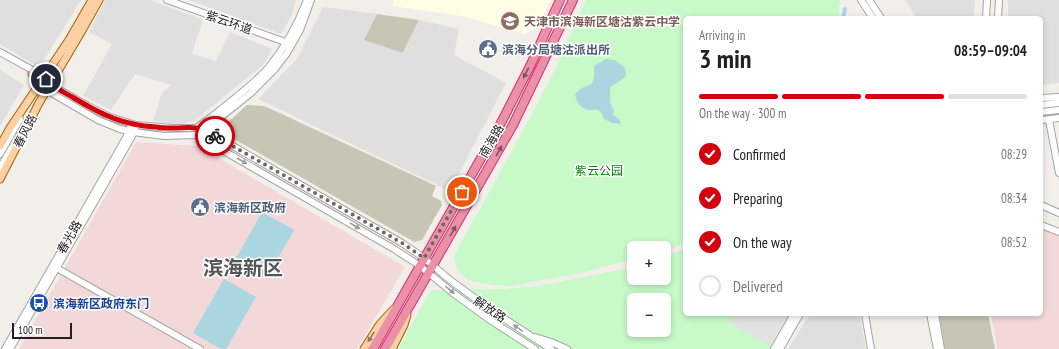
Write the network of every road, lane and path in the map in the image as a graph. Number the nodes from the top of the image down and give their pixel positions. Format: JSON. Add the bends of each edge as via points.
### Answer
{"nodes":[{"id":1,"x":92,"y":0,"type":"edge"},
{"id":2,"x":99,"y":0,"type":"edge"},
{"id":3,"x":167,"y":0,"type":"edge"},
{"id":4,"x":178,"y":0,"type":"edge"},
{"id":5,"x":306,"y":0,"type":"edge"},
{"id":6,"x":311,"y":0,"type":"edge"},
{"id":7,"x":560,"y":0,"type":"edge"},
{"id":8,"x":573,"y":0,"type":"edge"},
{"id":9,"x":861,"y":0,"type":"edge"},
{"id":10,"x":869,"y":0,"type":"edge"},
{"id":11,"x":987,"y":0,"type":"edge"},
{"id":12,"x":999,"y":0,"type":"edge"},
{"id":13,"x":872,"y":16,"type":"edge"},
{"id":14,"x":880,"y":16,"type":"edge"},
{"id":15,"x":986,"y":16,"type":"edge"},
{"id":16,"x":998,"y":16,"type":"edge"},
{"id":17,"x":290,"y":42,"type":"junction"},
{"id":18,"x":0,"y":52,"type":"edge"},
{"id":19,"x":0,"y":56,"type":"edge"},
{"id":20,"x":50,"y":69,"type":"junction"},
{"id":21,"x":33,"y":72,"type":"junction"},
{"id":22,"x":43,"y":79,"type":"junction"},
{"id":23,"x":49,"y":86,"type":"junction"},
{"id":24,"x":33,"y":95,"type":"junction"},
{"id":25,"x":1059,"y":96,"type":"edge"},
{"id":26,"x":1043,"y":98,"type":"edge"},
{"id":27,"x":39,"y":103,"type":"junction"},
{"id":28,"x":1059,"y":103,"type":"edge"},
{"id":29,"x":1043,"y":106,"type":"edge"},
{"id":30,"x":1059,"y":110,"type":"edge"},
{"id":31,"x":1043,"y":112,"type":"edge"},
{"id":32,"x":1059,"y":118,"type":"edge"},
{"id":33,"x":1043,"y":120,"type":"edge"},
{"id":34,"x":1049,"y":120,"type":"junction"},
{"id":35,"x":133,"y":125,"type":"junction"},
{"id":36,"x":196,"y":128,"type":"junction"},
{"id":37,"x":205,"y":130,"type":"junction"},
{"id":38,"x":131,"y":132,"type":"junction"},
{"id":39,"x":196,"y":135,"type":"junction"},
{"id":40,"x":0,"y":146,"type":"edge"},
{"id":41,"x":0,"y":154,"type":"edge"},
{"id":42,"x":0,"y":168,"type":"edge"},
{"id":43,"x":1059,"y":173,"type":"edge"},
{"id":44,"x":0,"y":179,"type":"edge"},
{"id":45,"x":1043,"y":206,"type":"edge"},
{"id":46,"x":1059,"y":214,"type":"edge"},
{"id":47,"x":1043,"y":226,"type":"edge"},
{"id":48,"x":1059,"y":232,"type":"edge"},
{"id":49,"x":424,"y":258,"type":"junction"},
{"id":50,"x":433,"y":265,"type":"junction"},
{"id":51,"x":420,"y":266,"type":"junction"},
{"id":52,"x":54,"y":267,"type":"junction"},
{"id":53,"x":429,"y":273,"type":"junction"},
{"id":54,"x":398,"y":305,"type":"junction"},
{"id":55,"x":408,"y":310,"type":"junction"},
{"id":56,"x":793,"y":316,"type":"edge"},
{"id":57,"x":799,"y":316,"type":"edge"},
{"id":58,"x":865,"y":316,"type":"edge"},
{"id":59,"x":930,"y":316,"type":"edge"},
{"id":60,"x":935,"y":316,"type":"edge"},
{"id":61,"x":529,"y":335,"type":"junction"},
{"id":62,"x":526,"y":344,"type":"junction"},
{"id":63,"x":5,"y":349,"type":"edge"},
{"id":64,"x":10,"y":349,"type":"edge"},
{"id":65,"x":200,"y":349,"type":"edge"},
{"id":66,"x":364,"y":349,"type":"edge"},
{"id":67,"x":373,"y":349,"type":"edge"},
{"id":68,"x":385,"y":349,"type":"edge"},
{"id":69,"x":392,"y":349,"type":"edge"},
{"id":70,"x":532,"y":349,"type":"edge"},
{"id":71,"x":535,"y":349,"type":"edge"},
{"id":72,"x":551,"y":349,"type":"edge"},
{"id":73,"x":567,"y":349,"type":"edge"},
{"id":74,"x":774,"y":349,"type":"edge"},
{"id":75,"x":780,"y":349,"type":"edge"},
{"id":76,"x":871,"y":349,"type":"edge"},
{"id":77,"x":936,"y":349,"type":"edge"},
{"id":78,"x":942,"y":349,"type":"edge"}],
"edges":[{"from":1,"to":20,"type":"main road","name":"春风路"},
{"from":2,"to":23,"type":"main road","name":"春风路"},
{"from":3,"to":17,"type":"street","name":"紫云环道"},
{"from":4,"to":17,"type":"street","name":"紫云环道"},
{"from":5,"to":17,"type":"street"},
{"from":6,"to":17,"type":"street","via":[[300,30]]},
{"from":7,"to":49,"type":"highway","name":"南海路","one_way":true,"via":[[502,121]]},
{"from":50,"to":8,"type":"highway","name":"南海路","one_way":true,"via":[[513,125]]},
{"from":9,"to":13,"type":"street"},
{"from":10,"to":14,"type":"street"},
{"from":11,"to":15,"type":"street"},
{"from":12,"to":16,"type":"street"},
{"from":17,"to":36,"type":"street","via":[[257,80]]},
{"from":17,"to":37,"type":"street","via":[[274,70],[263,82]]},
{"from":18,"to":21,"type":"street"},
{"from":19,"to":21,"type":"street"},
{"from":20,"to":21,"type":"main road","via":[[42,73]]},
{"from":20,"to":22,"type":"main road","name":"春风路"},
{"from":21,"to":22,"type":"street"},
{"from":21,"to":24,"type":"main road","via":[[37,82]]},
{"from":22,"to":23,"type":"street"},
{"from":22,"to":24,"type":"main road","name":"春风路"},
{"from":23,"to":27,"type":"main road","name":"春风路"},
{"from":23,"to":35,"type":"street","via":[[101,113]]},
{"from":23,"to":38,"type":"street","via":[[61,99],[98,120]]},
{"from":24,"to":40,"type":"main road","name":"春风路"},
{"from":24,"to":41,"type":"street"},
{"from":25,"to":26,"type":"street"},
{"from":27,"to":42,"type":"street"},
{"from":27,"to":44,"type":"main road","name":"春风路"},
{"from":28,"to":29,"type":"street"},
{"from":30,"to":31,"type":"street"},
{"from":32,"to":34,"type":"street"},
{"from":33,"to":34,"type":"street"},
{"from":34,"to":43,"type":"street"},
{"from":35,"to":36,"type":"street"},
{"from":35,"to":38,"type":"street","name":"春光路"},
{"from":36,"to":37,"type":"street"},
{"from":37,"to":39,"type":"street"},
{"from":37,"to":49,"type":"street"},
{"from":38,"to":39,"type":"street","via":[[164,136]]},
{"from":38,"to":52,"type":"street","name":"春光路"},
{"from":39,"to":51,"type":"street","one_way":true},
{"from":45,"to":46,"type":"street"},
{"from":47,"to":48,"type":"street"},
{"from":49,"to":50,"type":"street"},
{"from":49,"to":51,"type":"highway","name":"南海路"},
{"from":50,"to":53,"type":"highway","name":"南海路"},
{"from":61,"to":50,"type":"street","name":"解放路","one_way":true,"via":[[470,296]]},
{"from":51,"to":53,"type":"street","name":"解放路"},
{"from":51,"to":54,"type":"highway","name":"南海路"},
{"from":52,"to":63,"type":"street","name":"春光路"},
{"from":52,"to":64,"type":"street","name":"春光路"},
{"from":52,"to":65,"type":"street"},
{"from":53,"to":55,"type":"highway","name":"南海路"},
{"from":53,"to":62,"type":"street","name":"解放路","one_way":true,"via":[[476,310]]},
{"from":54,"to":66,"type":"main road","one_way":true,"via":[[380,324]]},
{"from":54,"to":67,"type":"highway","name":"南海路"},
{"from":55,"to":68,"type":"highway","name":"南海路"},
{"from":55,"to":69,"type":"main road"},
{"from":56,"to":74,"type":"street"},
{"from":57,"to":75,"type":"street"},
{"from":58,"to":76,"type":"street"},
{"from":59,"to":77,"type":"street"},
{"from":60,"to":78,"type":"street"},
{"from":61,"to":72,"type":"street","name":"解放路"},
{"from":61,"to":73,"type":"street"},
{"from":62,"to":70,"type":"street"},
{"from":62,"to":71,"type":"street","name":"解放路"}]}
